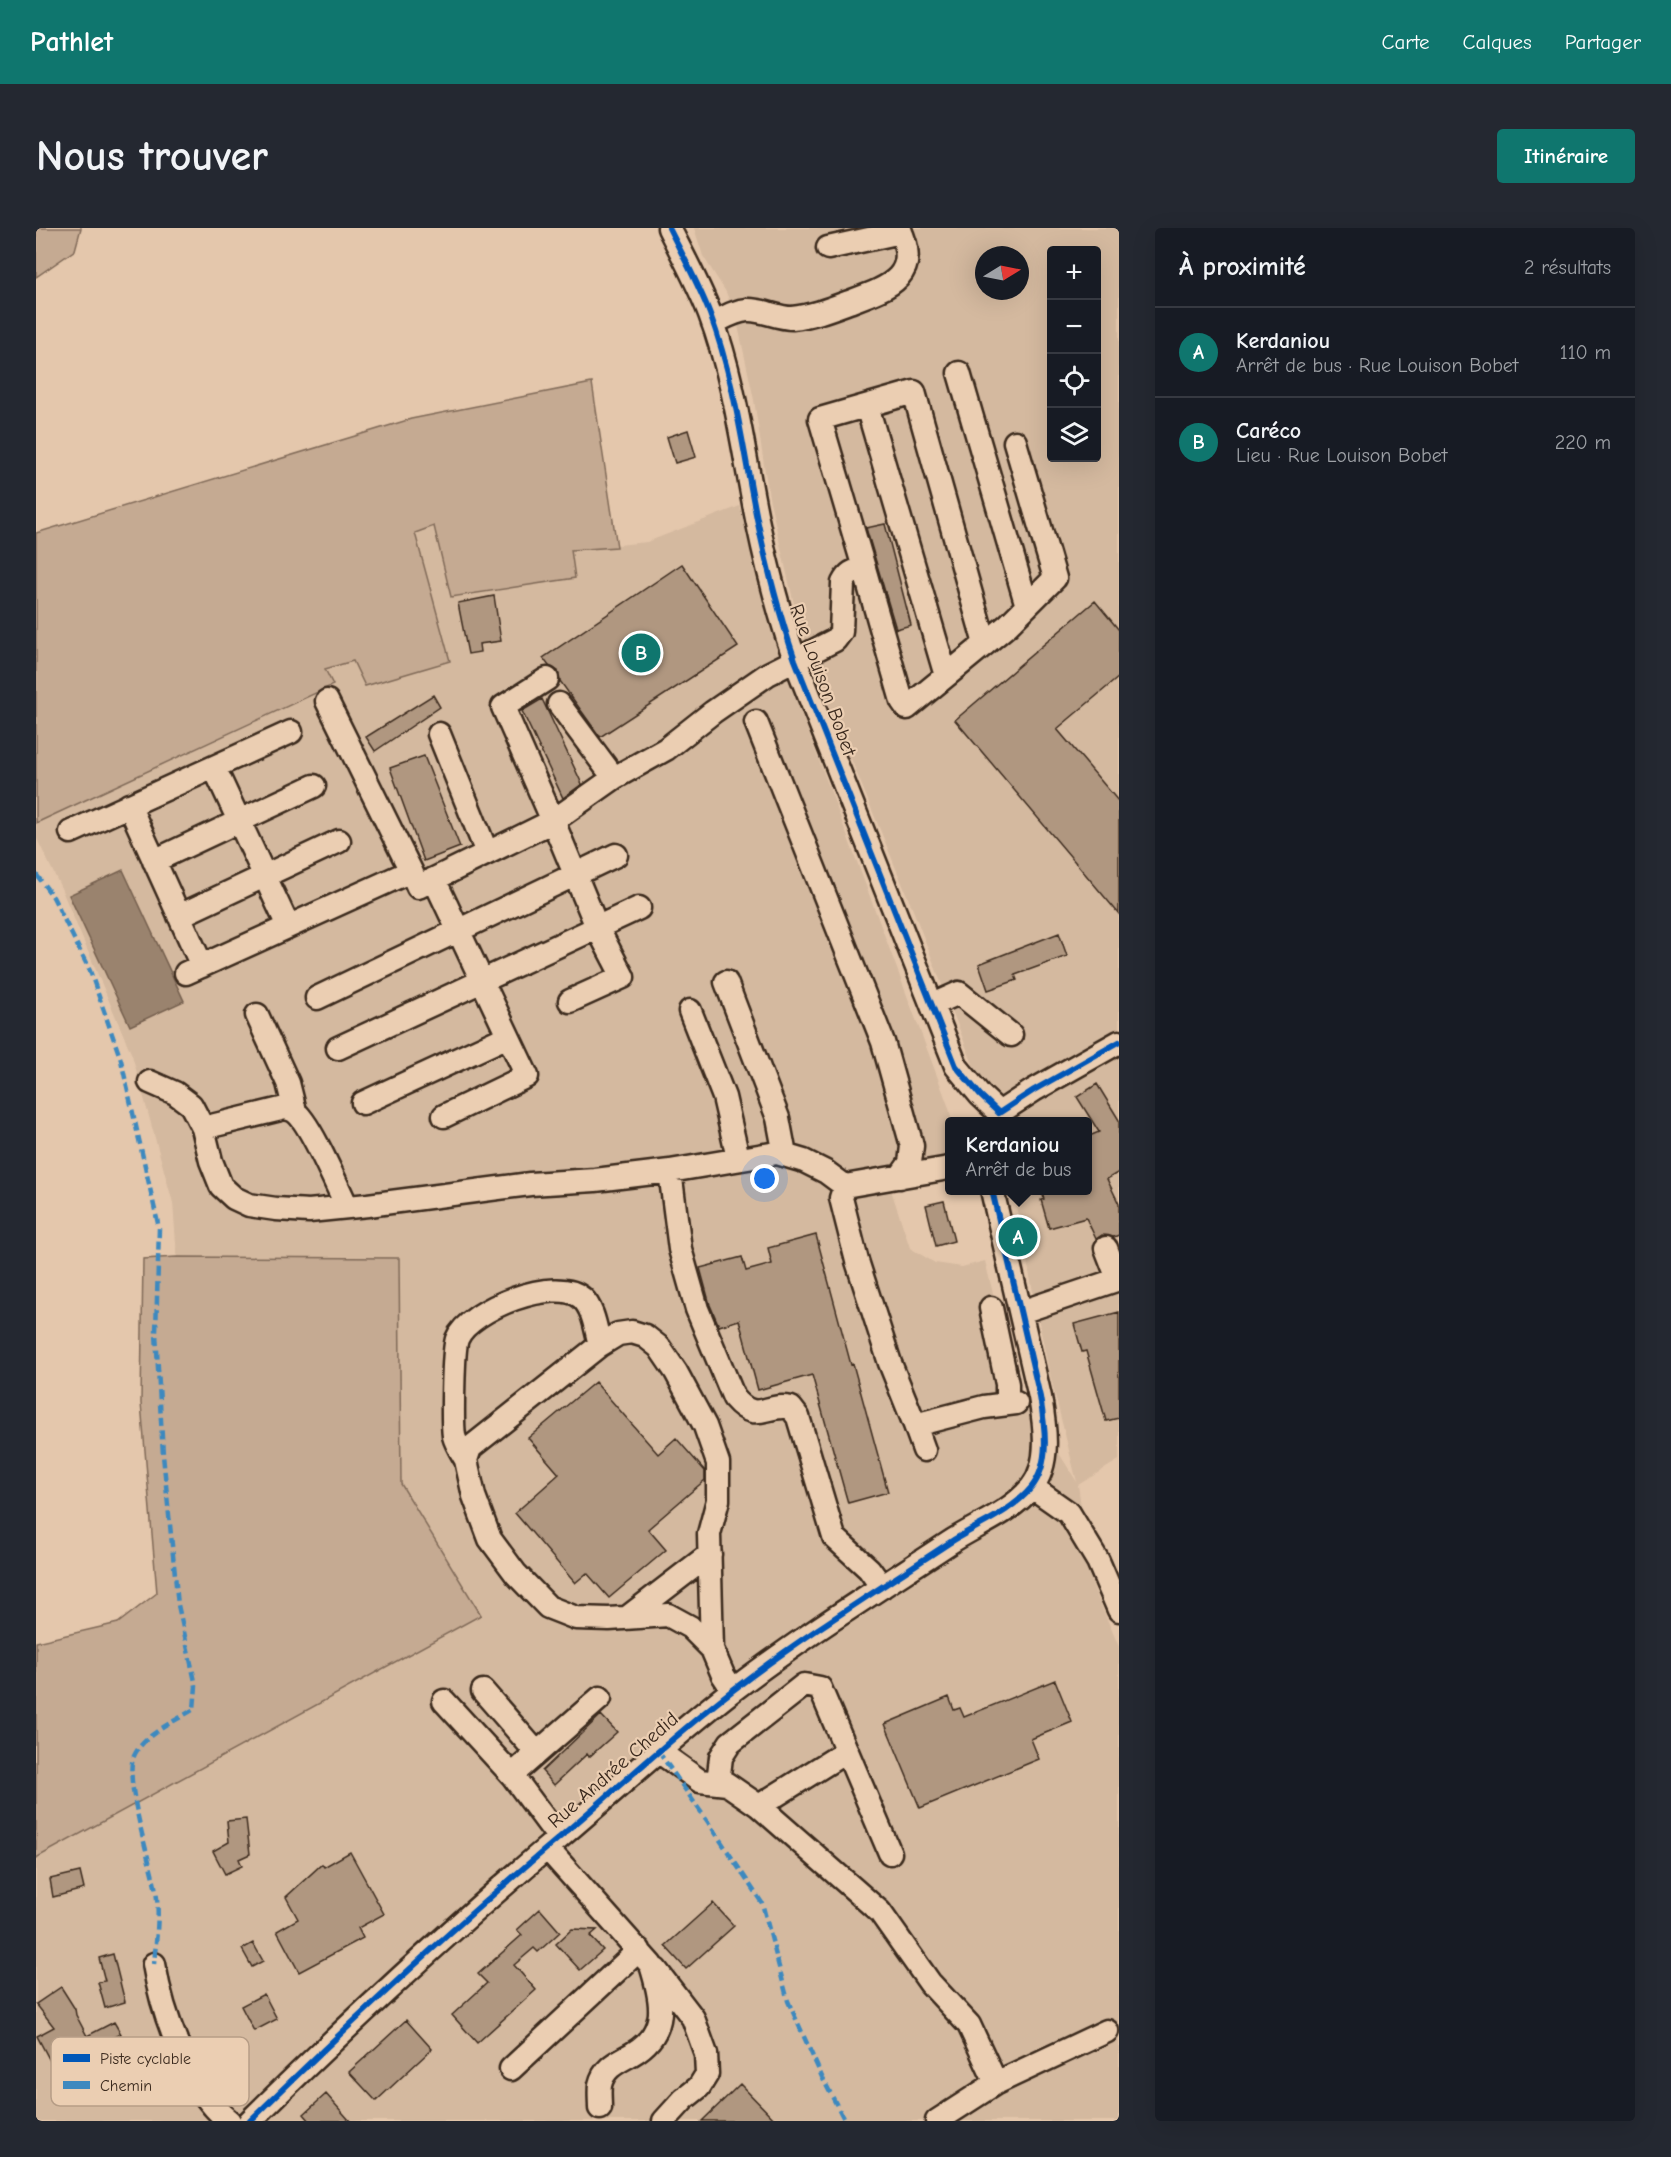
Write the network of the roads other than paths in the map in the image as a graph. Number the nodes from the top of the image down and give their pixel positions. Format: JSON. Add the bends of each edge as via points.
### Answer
{"nodes":[{"id":1,"x":669,"y":228,"type":"edge"},
{"id":2,"x":900,"y":230,"type":"edge"},
{"id":3,"x":828,"y":248,"type":"dead end"},
{"id":4,"x":713,"y":323,"type":"junction"},
{"id":5,"x":959,"y":373,"type":"dead end"},
{"id":6,"x":867,"y":405,"type":"junction"},
{"id":7,"x":1015,"y":442,"type":"dead end"},
{"id":8,"x":864,"y":568,"type":"junction"},
{"id":9,"x":1027,"y":606,"type":"junction"},
{"id":10,"x":985,"y":644,"type":"junction"},
{"id":11,"x":795,"y":660,"type":"junction"},
{"id":12,"x":946,"y":676,"type":"junction"},
{"id":13,"x":548,"y":679,"type":"dead end"},
{"id":14,"x":327,"y":701,"type":"dead end"},
{"id":15,"x":559,"y":704,"type":"dead end"},
{"id":16,"x":756,"y":722,"type":"dead end"},
{"id":17,"x":291,"y":732,"type":"dead end"},
{"id":18,"x":439,"y":734,"type":"dead end"},
{"id":19,"x":214,"y":767,"type":"junction"},
{"id":20,"x":614,"y":778,"type":"junction"},
{"id":21,"x":314,"y":786,"type":"dead end"},
{"id":22,"x":129,"y":805,"type":"junction"},
{"id":23,"x":239,"y":821,"type":"junction"},
{"id":24,"x":553,"y":821,"type":"junction"},
{"id":25,"x":71,"y":832,"type":"dead end"},
{"id":26,"x":339,"y":841,"type":"dead end"},
{"id":27,"x":487,"y":853,"type":"junction"},
{"id":28,"x":616,"y":855,"type":"dead end"},
{"id":29,"x":154,"y":861,"type":"junction"},
{"id":30,"x":411,"y":871,"type":"junction"},
{"id":31,"x":575,"y":874,"type":"junction"},
{"id":32,"x":265,"y":876,"type":"junction"},
{"id":33,"x":434,"y":879,"type":"junction"},
{"id":34,"x":639,"y":908,"type":"dead end"},
{"id":35,"x":179,"y":916,"type":"junction"},
{"id":36,"x":288,"y":926,"type":"junction"},
{"id":37,"x":597,"y":927,"type":"junction"},
{"id":38,"x":458,"y":929,"type":"junction"},
{"id":39,"x":482,"y":981,"type":"junction"},
{"id":40,"x":726,"y":982,"type":"dead end"},
{"id":41,"x":317,"y":998,"type":"dead end"},
{"id":42,"x":570,"y":1001,"type":"dead end"},
{"id":43,"x":932,"y":1005,"type":"junction"},
{"id":44,"x":690,"y":1011,"type":"dead end"},
{"id":45,"x":258,"y":1015,"type":"dead end"},
{"id":46,"x":1011,"y":1035,"type":"dead end"},
{"id":47,"x":508,"y":1036,"type":"junction"},
{"id":48,"x":1119,"y":1042,"type":"edge"},
{"id":49,"x":338,"y":1048,"type":"dead end"},
{"id":50,"x":150,"y":1082,"type":"dead end"},
{"id":51,"x":363,"y":1103,"type":"dead end"},
{"id":52,"x":295,"y":1111,"type":"junction"},
{"id":53,"x":444,"y":1116,"type":"dead end"},
{"id":54,"x":997,"y":1117,"type":"edge"},
{"id":55,"x":999,"y":1117,"type":"edge"},
{"id":56,"x":203,"y":1128,"type":"junction"},
{"id":57,"x":785,"y":1155,"type":"junction"},
{"id":58,"x":738,"y":1158,"type":"junction"},
{"id":59,"x":945,"y":1169,"type":"edge"},
{"id":60,"x":670,"y":1170,"type":"junction"},
{"id":61,"x":900,"y":1177,"type":"junction"},
{"id":62,"x":845,"y":1186,"type":"junction"},
{"id":63,"x":993,"y":1195,"type":"edge"},
{"id":64,"x":347,"y":1207,"type":"junction"},
{"id":65,"x":1106,"y":1248,"type":"dead end"},
{"id":66,"x":1119,"y":1279,"type":"edge"},
{"id":67,"x":990,"y":1308,"type":"dead end"},
{"id":68,"x":1020,"y":1312,"type":"junction"},
{"id":69,"x":600,"y":1345,"type":"junction"},
{"id":70,"x":915,"y":1425,"type":"junction"},
{"id":71,"x":924,"y":1450,"type":"dead end"},
{"id":72,"x":466,"y":1460,"type":"junction"},
{"id":73,"x":1032,"y":1487,"type":"junction"},
{"id":74,"x":710,"y":1554,"type":"junction"},
{"id":75,"x":882,"y":1587,"type":"junction"},
{"id":76,"x":1119,"y":1610,"type":"edge"},
{"id":77,"x":628,"y":1617,"type":"junction"},
{"id":78,"x":712,"y":1649,"type":"junction"},
{"id":79,"x":733,"y":1690,"type":"junction"},
{"id":80,"x":483,"y":1691,"type":"dead end"},
{"id":81,"x":600,"y":1698,"type":"dead end"},
{"id":82,"x":444,"y":1701,"type":"dead end"},
{"id":83,"x":658,"y":1751,"type":"junction"},
{"id":84,"x":847,"y":1751,"type":"junction"},
{"id":85,"x":537,"y":1753,"type":"junction"},
{"id":86,"x":512,"y":1775,"type":"junction"},
{"id":87,"x":718,"y":1783,"type":"junction"},
{"id":88,"x":759,"y":1806,"type":"junction"},
{"id":89,"x":553,"y":1843,"type":"junction"},
{"id":90,"x":890,"y":1853,"type":"dead end"},
{"id":91,"x":645,"y":1957,"type":"junction"},
{"id":92,"x":154,"y":1964,"type":"dead end"},
{"id":93,"x":1107,"y":2031,"type":"dead end"},
{"id":94,"x":176,"y":2037,"type":"edge"},
{"id":95,"x":512,"y":2069,"type":"dead end"},
{"id":96,"x":996,"y":2083,"type":"junction"},
{"id":97,"x":212,"y":2106,"type":"edge"},
{"id":98,"x":600,"y":2108,"type":"dead end"},
{"id":99,"x":229,"y":2121,"type":"edge"},
{"id":100,"x":250,"y":2121,"type":"edge"},
{"id":101,"x":664,"y":2121,"type":"edge"},
{"id":102,"x":938,"y":2121,"type":"edge"}],
"edges":[{"from":1,"to":4,"type":"street","name":"Rue Louison Bobet"},
{"from":2,"to":3,"type":"street"},
{"from":2,"to":4,"type":"street","via":[[908,261],[900,277],[884,290],[818,313],[788,318],[758,300]]},
{"from":4,"to":11,"type":"street","name":"Rue Louison Bobet","via":[[735,402],[774,593]]},
{"from":5,"to":9,"type":"street"},
{"from":6,"to":8,"type":"street","via":[[820,419]]},
{"from":6,"to":10,"type":"street","via":[[914,392]]},
{"from":6,"to":12,"type":"street"},
{"from":7,"to":9,"type":"street","via":[[1055,578]]},
{"from":8,"to":11,"type":"street","via":[[851,572],[843,584],[841,632],[835,640]]},
{"from":8,"to":12,"type":"street","via":[[907,708]]},
{"from":9,"to":10,"type":"street"},
{"from":10,"to":12,"type":"street"},
{"from":11,"to":20,"type":"street","via":[[759,680],[666,749]]},
{"from":11,"to":43,"type":"street","name":"Rue Louison Bobet"},
{"from":13,"to":24,"type":"street","via":[[503,707]]},
{"from":14,"to":30,"type":"street"},
{"from":15,"to":20,"type":"street"},
{"from":16,"to":61,"type":"street","via":[[883,1042],[912,1146],[910,1163]]},
{"from":17,"to":19,"type":"street"},
{"from":18,"to":27,"type":"street"},
{"from":19,"to":22,"type":"street"},
{"from":19,"to":23,"type":"street"},
{"from":20,"to":24,"type":"street"},
{"from":21,"to":23,"type":"street"},
{"from":22,"to":25,"type":"street"},
{"from":22,"to":29,"type":"street"},
{"from":23,"to":29,"type":"street"},
{"from":23,"to":32,"type":"street"},
{"from":24,"to":27,"type":"street"},
{"from":24,"to":31,"type":"street"},
{"from":26,"to":32,"type":"street"},
{"from":27,"to":33,"type":"street"},
{"from":28,"to":31,"type":"street"},
{"from":29,"to":35,"type":"street"},
{"from":30,"to":33,"type":"street","via":[[418,887]]},
{"from":30,"to":36,"type":"street"},
{"from":31,"to":37,"type":"street"},
{"from":31,"to":38,"type":"street"},
{"from":32,"to":35,"type":"street"},
{"from":32,"to":36,"type":"street"},
{"from":33,"to":38,"type":"street"},
{"from":34,"to":37,"type":"street"},
{"from":35,"to":36,"type":"street","via":[[194,969]]},
{"from":37,"to":39,"type":"street"},
{"from":37,"to":42,"type":"street","via":[[623,977]]},
{"from":38,"to":39,"type":"street"},
{"from":38,"to":41,"type":"street"},
{"from":39,"to":47,"type":"street"},
{"from":39,"to":49,"type":"street"},
{"from":40,"to":57,"type":"street","via":[[778,1118]]},
{"from":43,"to":46,"type":"street","via":[[959,993]]},
{"from":43,"to":54,"type":"street","name":"Rue Louison Bobet","via":[[956,1066]]},
{"from":44,"to":58,"type":"street","via":[[724,1097]]},
{"from":45,"to":52,"type":"street","via":[[288,1083]]},
{"from":47,"to":51,"type":"street"},
{"from":47,"to":53,"type":"street","via":[[527,1076]]},
{"from":48,"to":55,"type":"street","via":[[1034,1090]]},
{"from":50,"to":56,"type":"street","via":[[191,1105]]},
{"from":52,"to":56,"type":"street","via":[[285,1108]]},
{"from":52,"to":64,"type":"street","via":[[327,1163]]},
{"from":56,"to":64,"type":"street","via":[[220,1186],[234,1198],[276,1209]]},
{"from":57,"to":58,"type":"street"},
{"from":57,"to":62,"type":"street","via":[[826,1172]]},
{"from":58,"to":60,"type":"street"},
{"from":59,"to":61,"type":"street"},
{"from":60,"to":64,"type":"street"},
{"from":60,"to":75,"type":"street","via":[[681,1249],[697,1309],[734,1398],[743,1409],[752,1412],[791,1408],[798,1417],[834,1537],[869,1569]]},
{"from":61,"to":62,"type":"street"},
{"from":62,"to":70,"type":"street","via":[[841,1198],[857,1261]]},
{"from":63,"to":68,"type":"street"},
{"from":65,"to":66,"type":"street"},
{"from":66,"to":68,"type":"street"},
{"from":67,"to":70,"type":"street","via":[[1011,1403]]},
{"from":68,"to":73,"type":"street","via":[[1045,1426],[1043,1466]]},
{"from":69,"to":72,"type":"street","via":[[470,1448]]},
{"from":69,"to":72,"type":"street","via":[[584,1299],[562,1290],[492,1306],[470,1322],[458,1338],[454,1353],[454,1436]]},
{"from":69,"to":74,"type":"street","via":[[618,1334],[632,1332],[645,1336],[659,1347],[676,1372],[705,1426],[718,1463],[718,1500],[709,1534]]},
{"from":70,"to":71,"type":"street"},
{"from":72,"to":77,"type":"street","via":[[490,1539],[548,1607],[576,1618]]},
{"from":73,"to":75,"type":"street","name":"Rue Andrée Chedid","via":[[1003,1513],[959,1536]]},
{"from":73,"to":76,"type":"street","via":[[1069,1513],[1098,1561]]},
{"from":74,"to":77,"type":"street"},
{"from":74,"to":78,"type":"street"},
{"from":75,"to":79,"type":"street","name":"Rue Andrée Chedid"},
{"from":77,"to":78,"type":"street","via":[[668,1616],[690,1627]]},
{"from":78,"to":79,"type":"street"},
{"from":79,"to":83,"type":"street","name":"Rue Andrée Chedid"},
{"from":80,"to":85,"type":"street"},
{"from":81,"to":85,"type":"street"},
{"from":82,"to":86,"type":"street","name":"Rue Andrée Chedid"},
{"from":83,"to":87,"type":"street","via":[[700,1781]]},
{"from":83,"to":89,"type":"street","name":"Rue Andrée Chedid"},
{"from":84,"to":87,"type":"street","via":[[820,1688],[804,1685],[730,1743],[722,1757]]},
{"from":84,"to":88,"type":"street"},
{"from":84,"to":90,"type":"street"},
{"from":85,"to":86,"type":"street"},
{"from":86,"to":89,"type":"street","name":"Rue Andrée Chedid","via":[[543,1817]]},
{"from":87,"to":88,"type":"street","via":[[726,1784]]},
{"from":88,"to":96,"type":"street","via":[[880,1912],[930,1983],[969,2025]]},
{"from":89,"to":91,"type":"street","name":"Rue Andrée Chedid"},
{"from":89,"to":100,"type":"street","name":"Rue Andrée Chedid","via":[[345,2028]]},
{"from":91,"to":95,"type":"street"},
{"from":91,"to":98,"type":"street","name":"Rue Andrée Chedid","via":[[658,1989],[661,2012],[657,2029],[646,2044],[612,2063],[600,2084]]},
{"from":91,"to":101,"type":"street","via":[[693,2018],[706,2054],[707,2074]]},
{"from":92,"to":94,"type":"street","via":[[159,1993]]},
{"from":93,"to":96,"type":"street"},
{"from":96,"to":102,"type":"street"},
{"from":97,"to":99,"type":"street"}]}
